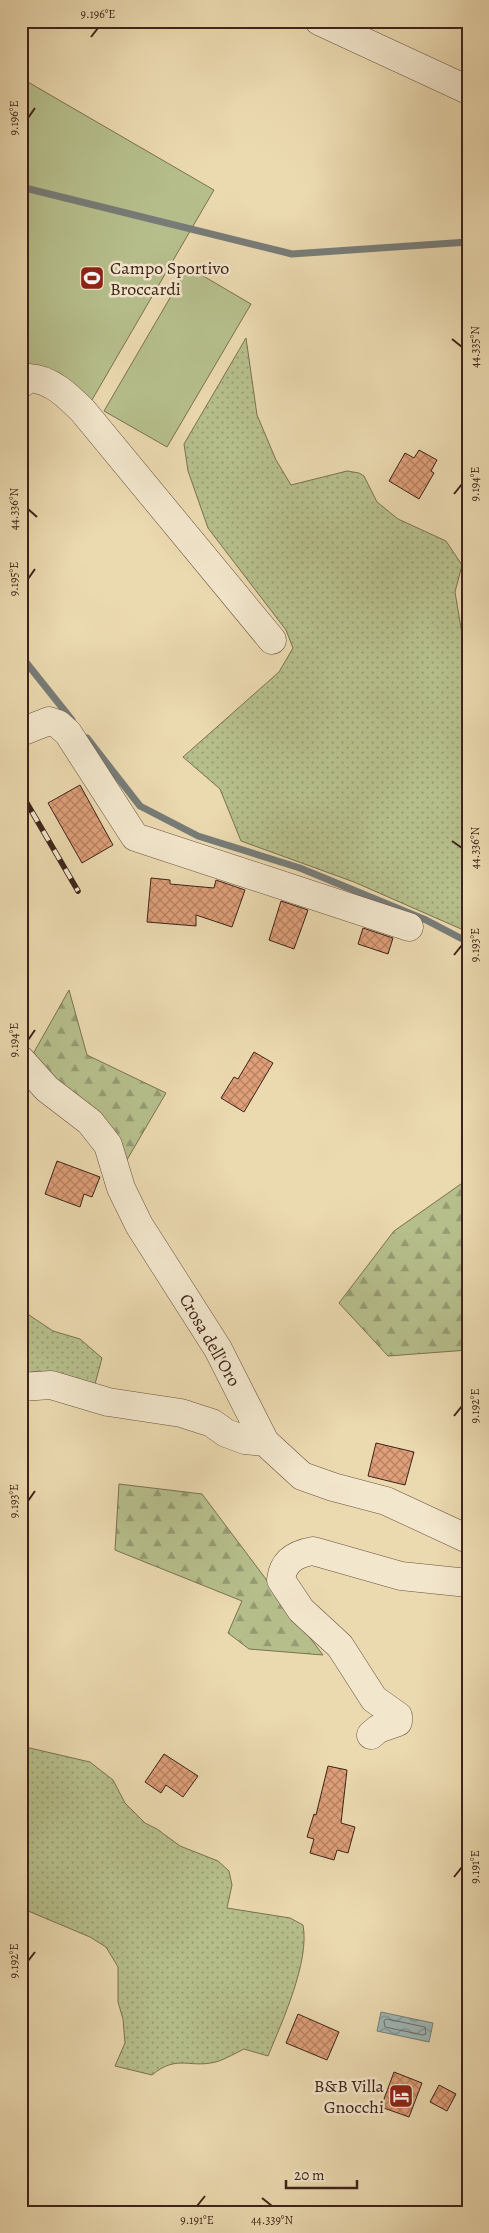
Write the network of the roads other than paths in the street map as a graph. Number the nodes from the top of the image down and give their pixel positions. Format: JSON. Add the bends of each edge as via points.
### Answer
{"nodes":[{"id":1,"x":319,"y":21,"type":"edge"},
{"id":2,"x":468,"y":90,"type":"edge"},
{"id":3,"x":21,"y":384,"type":"edge"},
{"id":4,"x":272,"y":640,"type":"dead end"},
{"id":5,"x":21,"y":732,"type":"edge"},
{"id":6,"x":409,"y":927,"type":"dead end"},
{"id":7,"x":21,"y":1060,"type":"edge"},
{"id":8,"x":21,"y":1387,"type":"edge"},
{"id":9,"x":266,"y":1442,"type":"junction"},
{"id":10,"x":468,"y":1539,"type":"edge"},
{"id":11,"x":468,"y":1583,"type":"edge"},
{"id":12,"x":371,"y":1735,"type":"dead end"}],
"edges":[{"from":1,"to":2,"type":"street"},
{"from":3,"to":4,"type":"street","via":[[29,378],[40,378],[84,410]]},
{"from":5,"to":6,"type":"street","via":[[49,721],[68,733],[135,837]]},
{"from":7,"to":9,"type":"street","name":"Crosa dell'Oro","via":[[47,1089],[90,1122],[108,1145],[121,1188],[139,1225],[218,1349]]},
{"from":8,"to":9,"type":"street","via":[[51,1385],[108,1402],[181,1413],[212,1423],[244,1440]]},
{"from":9,"to":10,"type":"street","name":"Crosa dell'Oro","via":[[302,1476],[386,1501]]},
{"from":11,"to":12,"type":"street","via":[[401,1576],[313,1551],[300,1553],[282,1569],[280,1580],[301,1610],[340,1646],[374,1699],[398,1716],[398,1722]]}]}
